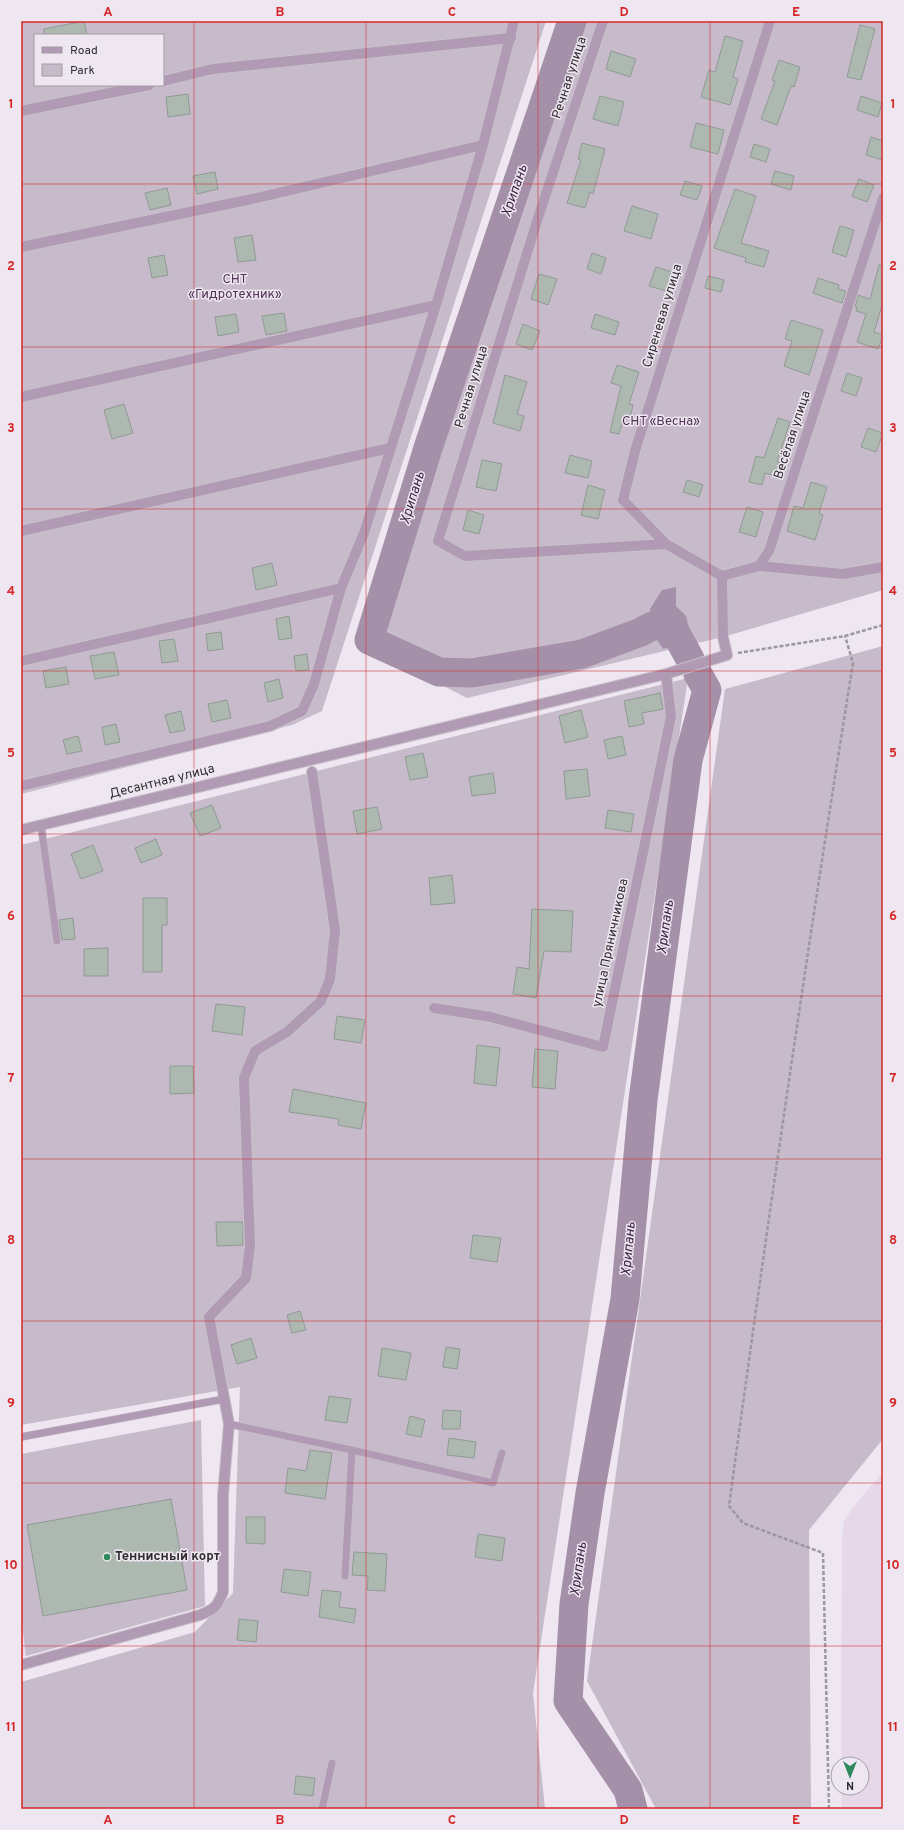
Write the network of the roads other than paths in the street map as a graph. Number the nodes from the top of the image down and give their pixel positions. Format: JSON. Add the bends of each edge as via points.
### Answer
{"nodes":[{"id":1,"x":514,"y":21,"type":"edge"},
{"id":2,"x":603,"y":21,"type":"edge"},
{"id":3,"x":770,"y":21,"type":"edge"},
{"id":4,"x":511,"y":38,"type":"junction"},
{"id":5,"x":164,"y":81,"type":"edge"},
{"id":6,"x":143,"y":86,"type":"edge"},
{"id":7,"x":21,"y":111,"type":"edge"},
{"id":8,"x":483,"y":145,"type":"junction"},
{"id":9,"x":883,"y":198,"type":"edge"},
{"id":10,"x":21,"y":247,"type":"edge"},
{"id":11,"x":436,"y":305,"type":"junction"},
{"id":12,"x":21,"y":397,"type":"edge"},
{"id":13,"x":390,"y":448,"type":"junction"},
{"id":14,"x":21,"y":531,"type":"edge"},
{"id":15,"x":666,"y":544,"type":"junction"},
{"id":16,"x":759,"y":566,"type":"junction"},
{"id":17,"x":883,"y":567,"type":"edge"},
{"id":18,"x":722,"y":576,"type":"junction"},
{"id":19,"x":341,"y":588,"type":"junction"},
{"id":20,"x":21,"y":661,"type":"edge"},
{"id":21,"x":666,"y":674,"type":"junction"},
{"id":22,"x":312,"y":772,"type":"dead end"},
{"id":23,"x":21,"y":786,"type":"edge"},
{"id":24,"x":41,"y":825,"type":"junction"},
{"id":25,"x":21,"y":830,"type":"edge"},
{"id":26,"x":57,"y":941,"type":"dead end"},
{"id":27,"x":434,"y":1008,"type":"dead end"},
{"id":28,"x":224,"y":1399,"type":"junction"},
{"id":29,"x":229,"y":1424,"type":"junction"},
{"id":30,"x":21,"y":1437,"type":"edge"},
{"id":31,"x":352,"y":1450,"type":"junction"},
{"id":32,"x":502,"y":1453,"type":"dead end"},
{"id":33,"x":345,"y":1576,"type":"dead end"},
{"id":34,"x":223,"y":1592,"type":"junction"},
{"id":35,"x":221,"y":1605,"type":"dead end"},
{"id":36,"x":21,"y":1665,"type":"edge"},
{"id":37,"x":332,"y":1763,"type":"dead end"},
{"id":38,"x":322,"y":1809,"type":"edge"}],
"edges":[{"from":1,"to":4,"type":"street"},
{"from":2,"to":15,"type":"street","name":"Речная улица","via":[[537,221],[438,540],[465,556]]},
{"from":3,"to":15,"type":"street","name":"Сиреневая улица","via":[[637,443],[623,500]]},
{"from":4,"to":5,"type":"street","via":[[213,69]]},
{"from":4,"to":8,"type":"street"},
{"from":6,"to":7,"type":"street"},
{"from":8,"to":10,"type":"street","via":[[252,199]]},
{"from":8,"to":11,"type":"street"},
{"from":9,"to":16,"type":"street","name":"Весёлая улица","via":[[769,551]]},
{"from":11,"to":12,"type":"street"},
{"from":11,"to":13,"type":"street"},
{"from":13,"to":14,"type":"street"},
{"from":13,"to":19,"type":"street","via":[[364,533]]},
{"from":15,"to":18,"type":"street","name":"Сиреневая улица"},
{"from":16,"to":17,"type":"street","via":[[843,574]]},
{"from":16,"to":18,"type":"street"},
{"from":18,"to":21,"type":"street","name":"Десантная улица","via":[[727,655]]},
{"from":19,"to":20,"type":"street"},
{"from":19,"to":23,"type":"street","via":[[314,684],[302,711],[270,726]]},
{"from":21,"to":24,"type":"street","name":"Десантная улица"},
{"from":21,"to":27,"type":"street","name":"улица Пряничникова","via":[[671,716],[603,1047],[491,1017]]},
{"from":22,"to":28,"type":"street","via":[[335,930],[330,979],[320,1001],[287,1032],[255,1051],[244,1078],[250,1246],[246,1278],[209,1317]]},
{"from":24,"to":25,"type":"street","name":"Десантная улица"},
{"from":24,"to":26,"type":"lane"},
{"from":28,"to":29,"type":"street"},
{"from":28,"to":30,"type":"lane"},
{"from":29,"to":31,"type":"lane"},
{"from":29,"to":34,"type":"street","via":[[223,1495]]},
{"from":31,"to":32,"type":"lane","via":[[493,1483]]},
{"from":31,"to":33,"type":"lane"},
{"from":34,"to":35,"type":"lane"},
{"from":34,"to":36,"type":"street","via":[[213,1610],[200,1616]]},
{"from":37,"to":38,"type":"lane"}]}
